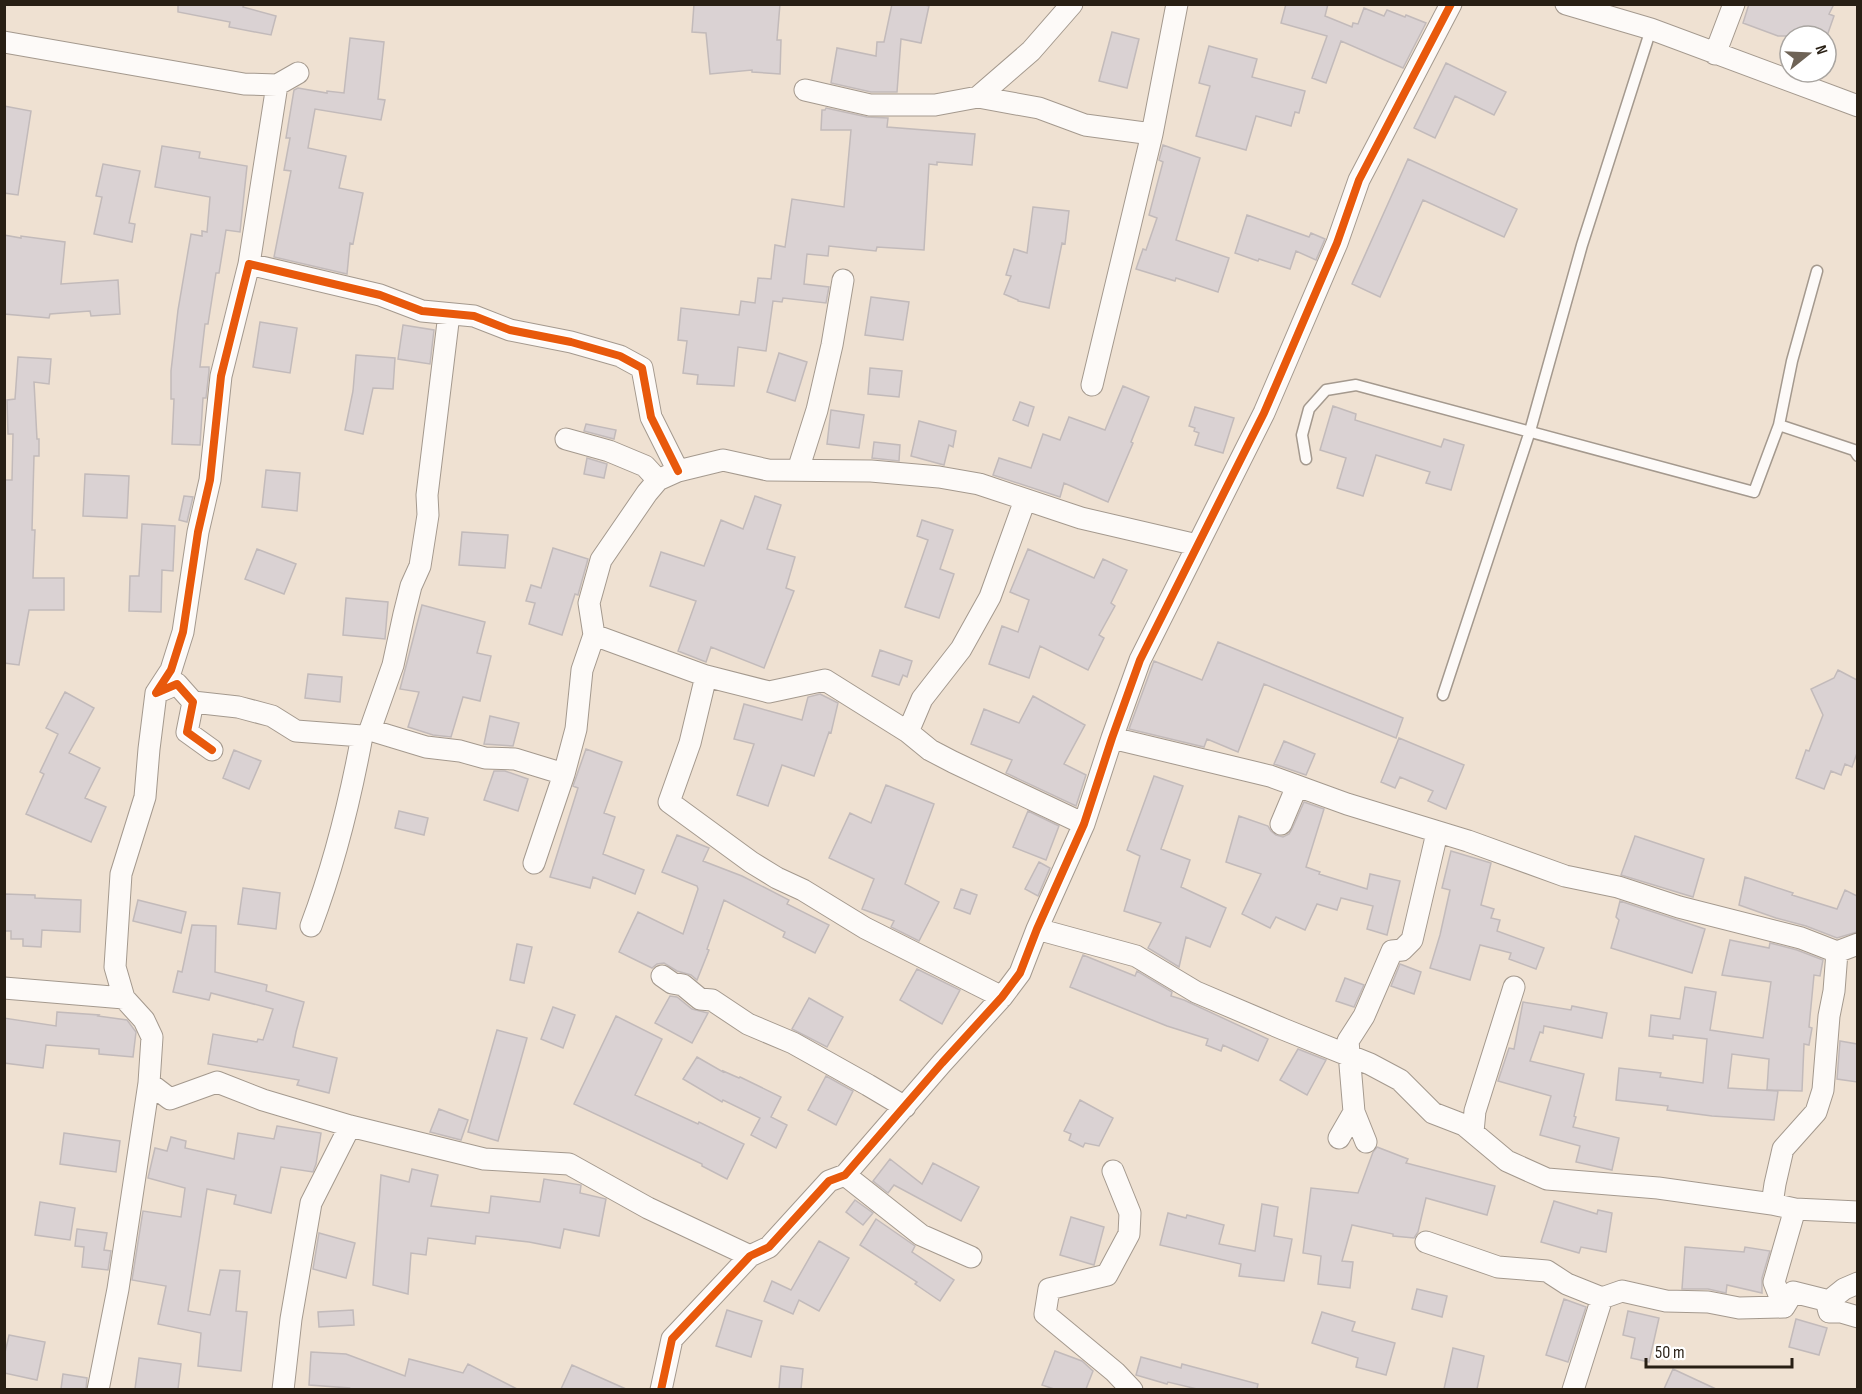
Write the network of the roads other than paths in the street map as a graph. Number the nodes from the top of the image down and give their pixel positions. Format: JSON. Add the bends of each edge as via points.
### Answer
{"nodes":[{"id":1,"x":1072,"y":4,"type":"edge"},
{"id":2,"x":1177,"y":4,"type":"edge"},
{"id":3,"x":1451,"y":4,"type":"edge"},
{"id":4,"x":1566,"y":4,"type":"edge"},
{"id":5,"x":1734,"y":4,"type":"edge"},
{"id":6,"x":1651,"y":29,"type":"junction"},
{"id":7,"x":4,"y":42,"type":"edge"},
{"id":8,"x":1715,"y":54,"type":"junction"},
{"id":9,"x":298,"y":73,"type":"dead end"},
{"id":10,"x":277,"y":85,"type":"junction"},
{"id":11,"x":805,"y":90,"type":"dead end"},
{"id":12,"x":978,"y":97,"type":"junction"},
{"id":13,"x":1857,"y":106,"type":"edge"},
{"id":14,"x":1152,"y":134,"type":"junction"},
{"id":15,"x":249,"y":264,"type":"junction"},
{"id":16,"x":1816,"y":271,"type":"dead end"},
{"id":17,"x":843,"y":280,"type":"dead end"},
{"id":18,"x":449,"y":314,"type":"junction"},
{"id":19,"x":1092,"y":385,"type":"dead end"},
{"id":20,"x":1779,"y":425,"type":"junction"},
{"id":21,"x":1530,"y":431,"type":"junction"},
{"id":22,"x":566,"y":439,"type":"dead end"},
{"id":23,"x":1857,"y":456,"type":"edge"},
{"id":24,"x":1306,"y":459,"type":"dead end"},
{"id":25,"x":798,"y":470,"type":"junction"},
{"id":26,"x":678,"y":471,"type":"junction"},
{"id":27,"x":658,"y":480,"type":"junction"},
{"id":28,"x":1025,"y":500,"type":"junction"},
{"id":29,"x":1197,"y":545,"type":"junction"},
{"id":30,"x":594,"y":635,"type":"junction"},
{"id":31,"x":706,"y":676,"type":"junction"},
{"id":32,"x":156,"y":693,"type":"junction"},
{"id":33,"x":1443,"y":695,"type":"dead end"},
{"id":34,"x":193,"y":702,"type":"junction"},
{"id":35,"x":908,"y":732,"type":"junction"},
{"id":36,"x":366,"y":733,"type":"junction"},
{"id":37,"x":1112,"y":738,"type":"junction"},
{"id":38,"x":212,"y":750,"type":"dead end"},
{"id":39,"x":564,"y":774,"type":"junction"},
{"id":40,"x":1297,"y":786,"type":"junction"},
{"id":41,"x":1084,"y":824,"type":"junction"},
{"id":42,"x":1281,"y":824,"type":"dead end"},
{"id":43,"x":1437,"y":833,"type":"junction"},
{"id":44,"x":534,"y":863,"type":"dead end"},
{"id":45,"x":311,"y":926,"type":"dead end"},
{"id":46,"x":1037,"y":929,"type":"junction"},
{"id":47,"x":1857,"y":944,"type":"edge"},
{"id":48,"x":1838,"y":952,"type":"junction"},
{"id":49,"x":662,"y":976,"type":"dead end"},
{"id":50,"x":1514,"y":987,"type":"dead end"},
{"id":51,"x":4,"y":988,"type":"edge"},
{"id":52,"x":1002,"y":997,"type":"junction"},
{"id":53,"x":124,"y":999,"type":"junction"},
{"id":54,"x":1348,"y":1055,"type":"junction"},
{"id":55,"x":149,"y":1083,"type":"junction"},
{"id":56,"x":905,"y":1107,"type":"junction"},
{"id":57,"x":1354,"y":1112,"type":"junction"},
{"id":58,"x":350,"y":1126,"type":"junction"},
{"id":59,"x":1473,"y":1132,"type":"junction"},
{"id":60,"x":1339,"y":1138,"type":"dead end"},
{"id":61,"x":1366,"y":1142,"type":"dead end"},
{"id":62,"x":1113,"y":1171,"type":"dead end"},
{"id":63,"x":845,"y":1175,"type":"junction"},
{"id":64,"x":1772,"y":1204,"type":"junction"},
{"id":65,"x":1795,"y":1209,"type":"junction"},
{"id":66,"x":1857,"y":1212,"type":"edge"},
{"id":67,"x":1426,"y":1242,"type":"dead end"},
{"id":68,"x":750,"y":1256,"type":"junction"},
{"id":69,"x":971,"y":1257,"type":"dead end"},
{"id":70,"x":1857,"y":1283,"type":"edge"},
{"id":71,"x":1602,"y":1298,"type":"junction"},
{"id":72,"x":1826,"y":1300,"type":"junction"},
{"id":73,"x":1784,"y":1307,"type":"junction"},
{"id":74,"x":1857,"y":1317,"type":"edge"},
{"id":75,"x":98,"y":1389,"type":"edge"},
{"id":76,"x":283,"y":1389,"type":"edge"},
{"id":77,"x":662,"y":1389,"type":"edge"},
{"id":78,"x":1132,"y":1389,"type":"edge"},
{"id":79,"x":1573,"y":1389,"type":"edge"}],
"edges":[{"from":1,"to":12,"type":"street","via":[[1031,51]]},
{"from":2,"to":14,"type":"street"},
{"from":3,"to":29,"type":"street","via":[[1359,180],[1337,243],[1263,414]]},
{"from":4,"to":6,"type":"street"},
{"from":5,"to":8,"type":"street"},
{"from":6,"to":8,"type":"street"},
{"from":6,"to":21,"type":"lane","via":[[1582,245]]},
{"from":7,"to":10,"type":"street","via":[[244,84]]},
{"from":8,"to":13,"type":"street"},
{"from":9,"to":10,"type":"street"},
{"from":10,"to":15,"type":"street"},
{"from":11,"to":12,"type":"street","via":[[870,105],[935,105]]},
{"from":12,"to":14,"type":"street","via":[[1039,108],[1085,125]]},
{"from":14,"to":19,"type":"street"},
{"from":15,"to":18,"type":"street","via":[[380,295],[422,311]]},
{"from":15,"to":32,"type":"street","via":[[221,376],[210,480],[183,632],[171,670]]},
{"from":16,"to":20,"type":"lane"},
{"from":17,"to":25,"type":"street","via":[[817,410]]},
{"from":18,"to":26,"type":"street","via":[[474,316],[510,330],[571,342],[620,356],[642,368],[651,417]]},
{"from":18,"to":36,"type":"street","via":[[425,542],[393,664]]},
{"from":20,"to":21,"type":"lane","via":[[1754,492]]},
{"from":20,"to":23,"type":"lane","via":[[1854,450]]},
{"from":21,"to":24,"type":"lane","via":[[1356,386],[1326,390],[1309,409],[1302,435]]},
{"from":21,"to":33,"type":"lane"},
{"from":22,"to":27,"type":"street","via":[[645,466]]},
{"from":25,"to":26,"type":"street","via":[[768,470],[723,460]]},
{"from":25,"to":28,"type":"street","via":[[939,477],[979,484]]},
{"from":26,"to":27,"type":"street"},
{"from":27,"to":30,"type":"street","via":[[601,560],[589,603]]},
{"from":28,"to":29,"type":"street","via":[[1081,518]]},
{"from":28,"to":35,"type":"street","via":[[990,597],[961,649],[922,699]]},
{"from":29,"to":37,"type":"street","via":[[1140,660]]},
{"from":30,"to":31,"type":"street"},
{"from":30,"to":39,"type":"street","via":[[582,670],[576,729]]},
{"from":31,"to":35,"type":"street","via":[[769,692],[825,680]]},
{"from":31,"to":52,"type":"street","via":[[690,743],[669,802],[768,873]]},
{"from":32,"to":34,"type":"street","via":[[177,684]]},
{"from":32,"to":53,"type":"street","via":[[145,797],[121,874],[115,967]]},
{"from":34,"to":36,"type":"street","via":[[272,716],[296,731]]},
{"from":34,"to":38,"type":"street","via":[[187,732]]},
{"from":35,"to":41,"type":"street","via":[[930,750]]},
{"from":36,"to":39,"type":"street","via":[[485,758],[515,759]]},
{"from":36,"to":45,"type":"street","via":[[337,849]]},
{"from":37,"to":40,"type":"street"},
{"from":37,"to":41,"type":"street"},
{"from":39,"to":44,"type":"street"},
{"from":40,"to":42,"type":"street"},
{"from":40,"to":43,"type":"street"},
{"from":41,"to":46,"type":"street"},
{"from":43,"to":48,"type":"street","via":[[1565,876],[1618,887]]},
{"from":43,"to":54,"type":"street","via":[[1412,940],[1402,950],[1392,951],[1364,1016],[1348,1041]]},
{"from":46,"to":52,"type":"street","via":[[1020,973]]},
{"from":46,"to":54,"type":"street","via":[[1136,956],[1196,992]]},
{"from":47,"to":48,"type":"street"},
{"from":48,"to":64,"type":"street","via":[[1823,1090],[1816,1112],[1783,1149]]},
{"from":49,"to":56,"type":"street","via":[[683,985],[700,999],[712,1000],[748,1024],[793,1043]]},
{"from":50,"to":59,"type":"street","via":[[1475,1111]]},
{"from":51,"to":53,"type":"street"},
{"from":52,"to":56,"type":"street"},
{"from":53,"to":55,"type":"street","via":[[144,1020],[152,1037]]},
{"from":54,"to":57,"type":"street"},
{"from":54,"to":59,"type":"street","via":[[1400,1080],[1433,1113]]},
{"from":55,"to":58,"type":"street","via":[[170,1099],[218,1082]]},
{"from":55,"to":75,"type":"street","via":[[118,1289]]},
{"from":56,"to":63,"type":"street"},
{"from":57,"to":60,"type":"street"},
{"from":57,"to":61,"type":"street"},
{"from":58,"to":68,"type":"street","via":[[484,1159],[569,1164],[648,1208]]},
{"from":58,"to":76,"type":"street","via":[[311,1203]]},
{"from":59,"to":64,"type":"street","via":[[1508,1161],[1547,1179],[1658,1188]]},
{"from":62,"to":78,"type":"street","via":[[1130,1213],[1129,1234],[1107,1275],[1049,1289],[1045,1314]]},
{"from":63,"to":68,"type":"street","via":[[829,1181],[769,1247]]},
{"from":63,"to":69,"type":"street","via":[[921,1235]]},
{"from":64,"to":65,"type":"street"},
{"from":65,"to":66,"type":"street"},
{"from":65,"to":73,"type":"street","via":[[1774,1282]]},
{"from":67,"to":71,"type":"street","via":[[1498,1267],[1547,1270]]},
{"from":68,"to":77,"type":"street","via":[[672,1339]]},
{"from":70,"to":72,"type":"street"},
{"from":71,"to":73,"type":"street","via":[[1622,1291],[1666,1301],[1708,1302],[1739,1308]]},
{"from":71,"to":79,"type":"street"},
{"from":72,"to":73,"type":"street","via":[[1793,1292]]},
{"from":72,"to":74,"type":"street","via":[[1829,1312]]}]}
